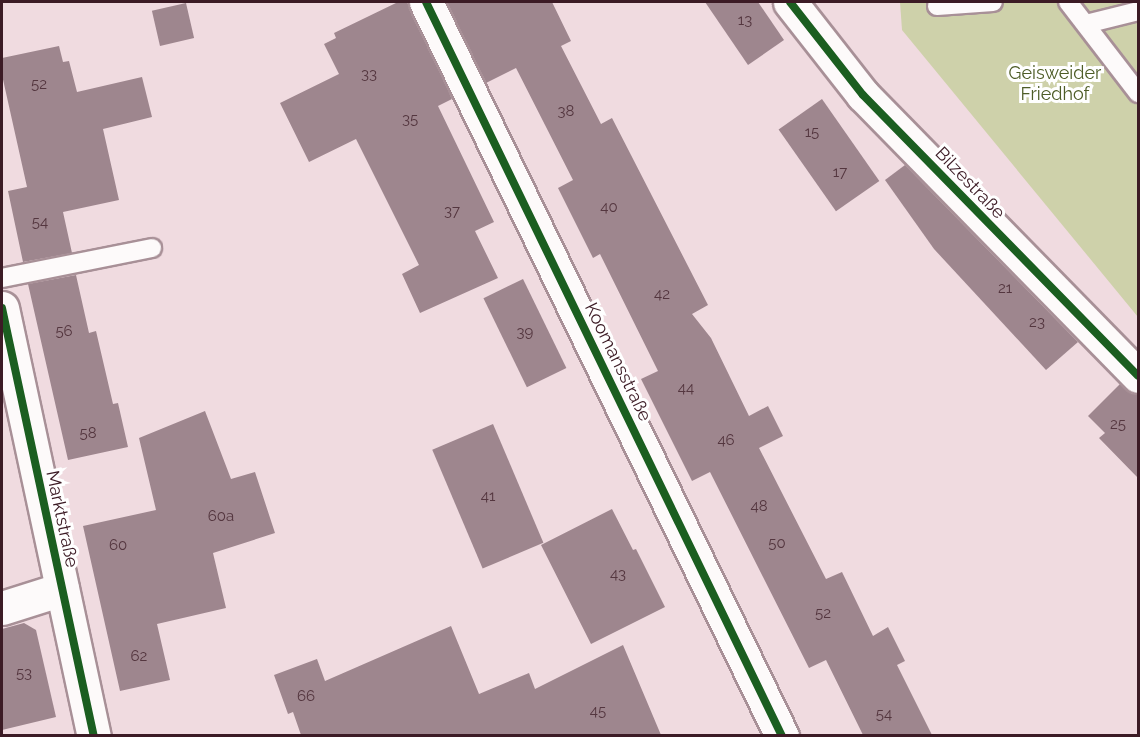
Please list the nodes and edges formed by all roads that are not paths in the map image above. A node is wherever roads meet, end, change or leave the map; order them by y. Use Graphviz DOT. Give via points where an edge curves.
graph roads {
  1 [pos="426,2"];
  2 [pos="790,2"];
  3 [pos="993,2"];
  4 [pos="1068,2"];
  5 [pos="937,6"];
  6 [pos="1138,11"];
  7 [pos="1086,24"];
  8 [pos="1138,93"];
  9 [pos="152,248"];
  10 [pos="2,278"];
  11 [pos="2,308"];
  12 [pos="1138,376"];
  13 [pos="62,590"];
  14 [pos="2,608"];
  15 [pos="94,735"];
  16 [pos="782,735"];
  1 -- 16 [label="street, Koomansstraße"];
  2 -- 12 [label="street, Bilzestraße" via="863,95"];
  3 -- 5 [label="lane"];
  4 -- 7 [label="lane"];
  6 -- 7 [label="lane"];
  7 -- 8 [label="lane"];
  9 -- 10 [label="lane"];
  11 -- 13 [label="street, Marktstraße"];
  13 -- 14 [label="street, Marktstraße"];
  13 -- 15 [label="street, Marktstraße"];
}
